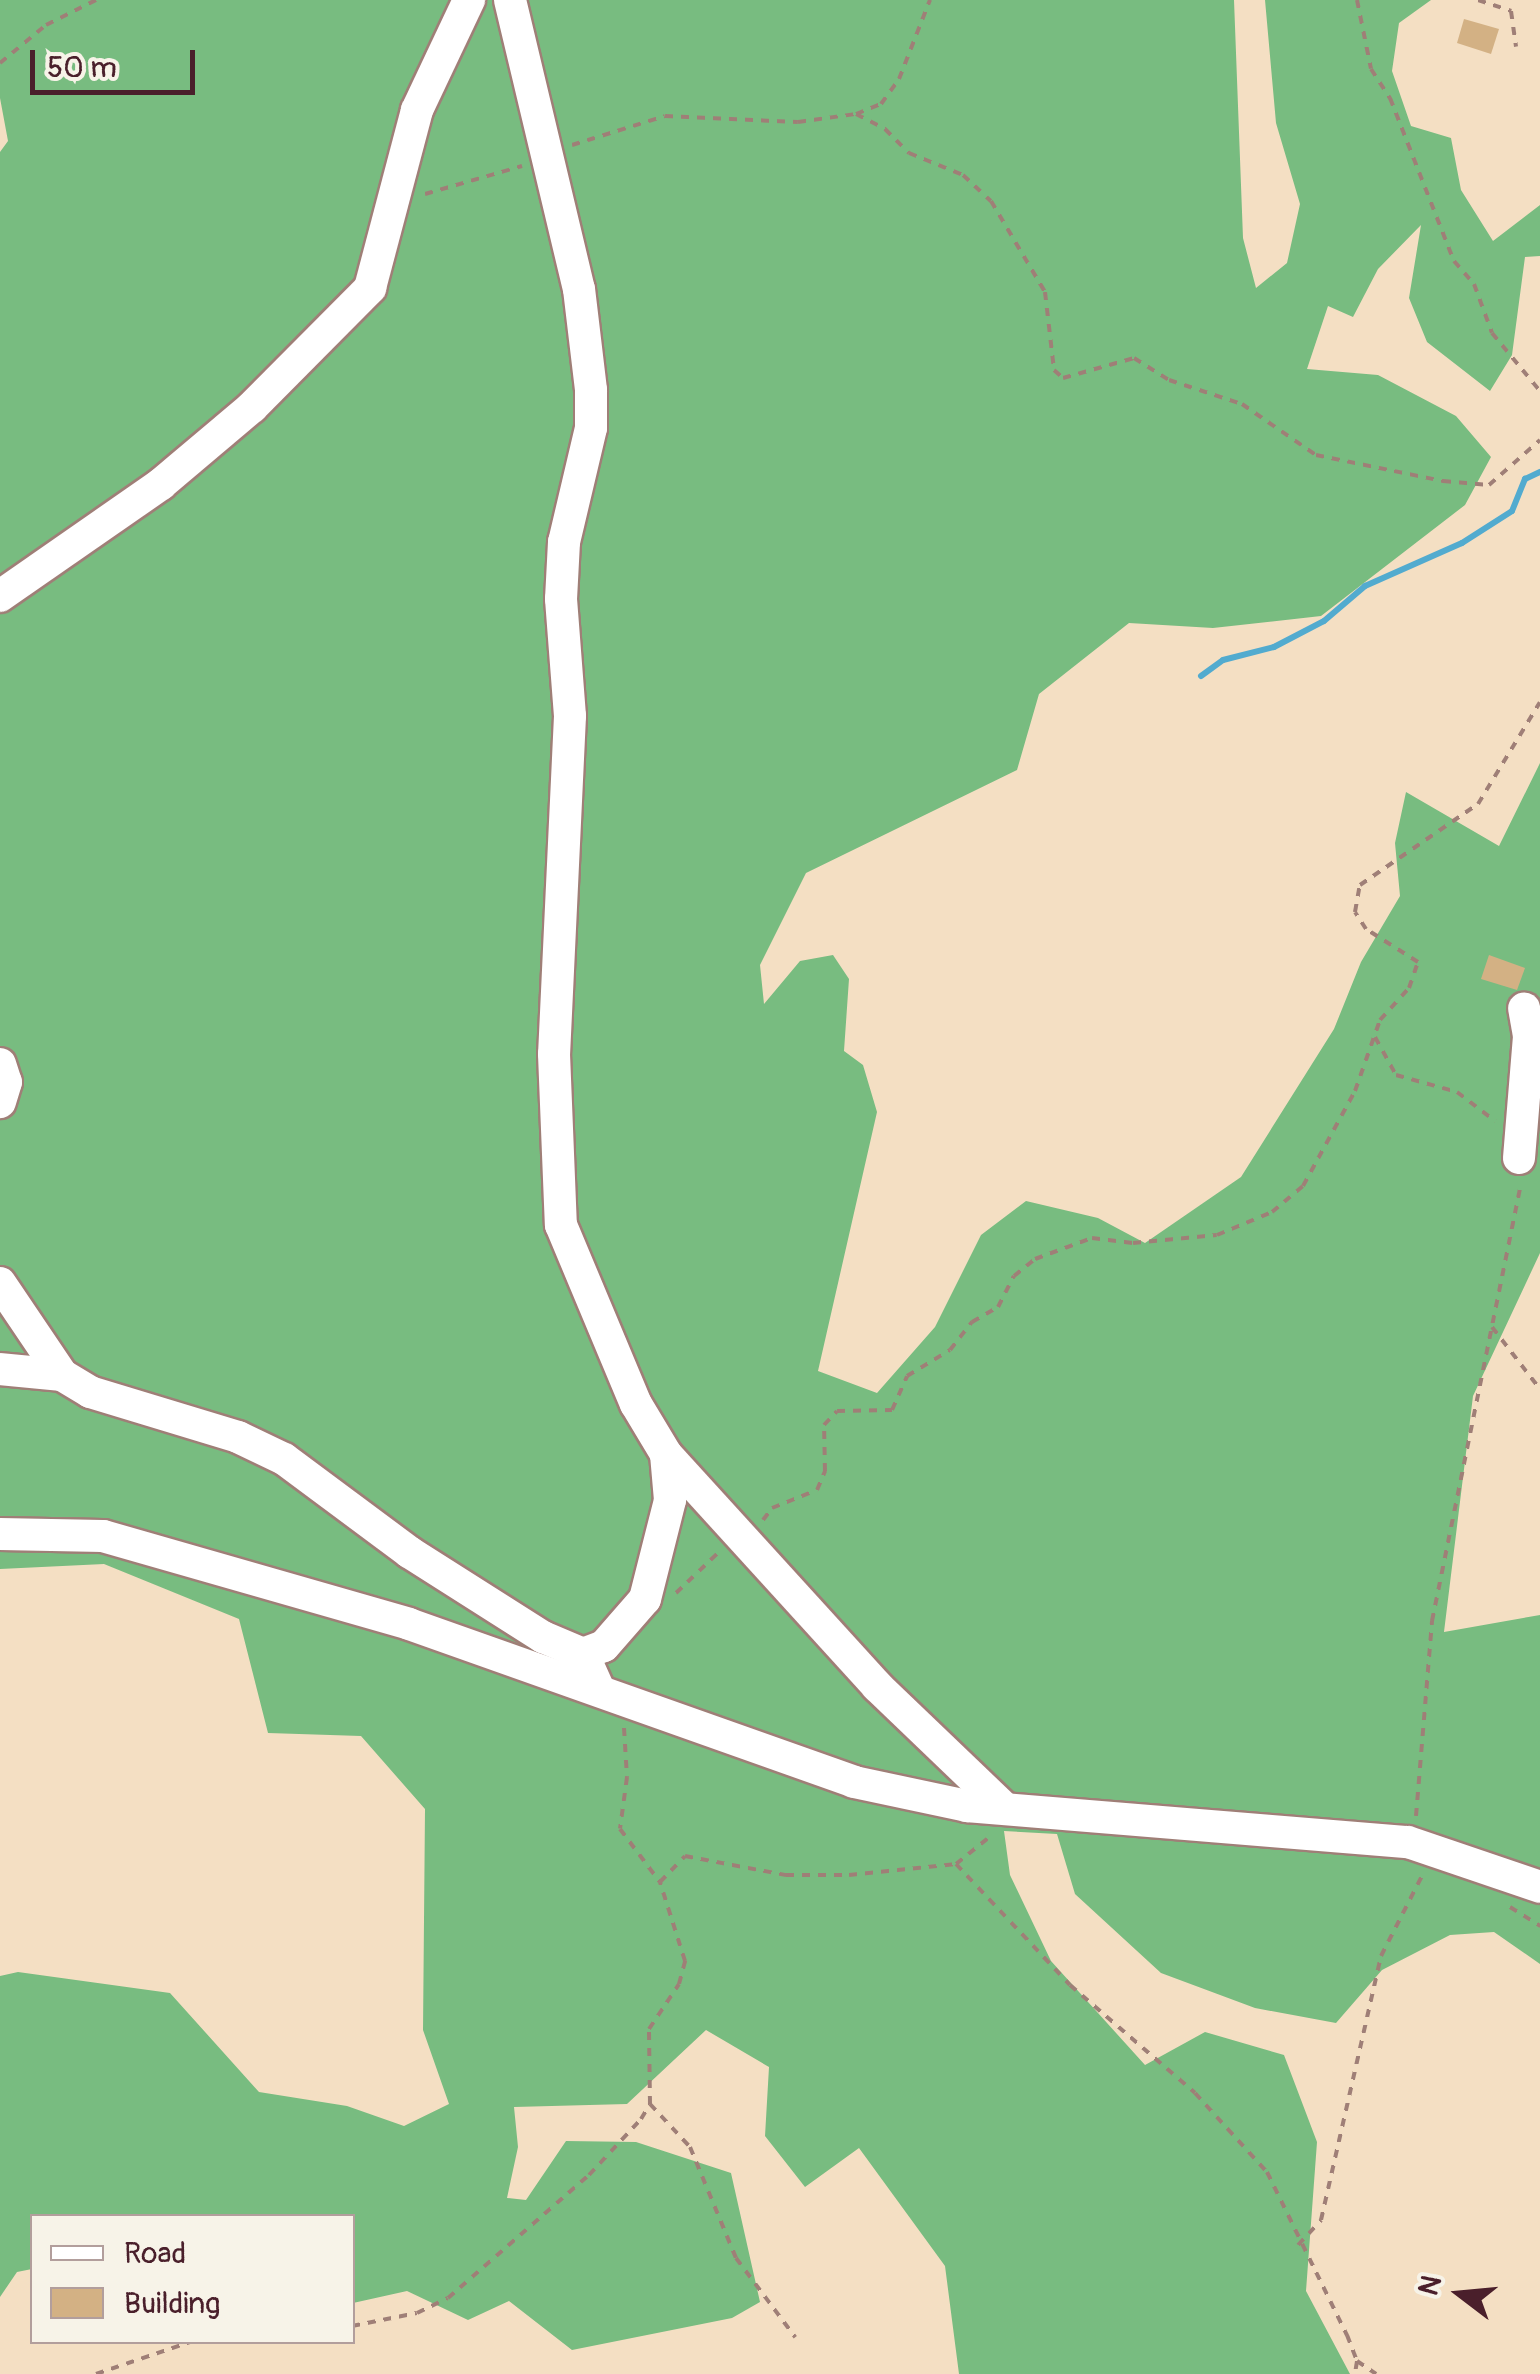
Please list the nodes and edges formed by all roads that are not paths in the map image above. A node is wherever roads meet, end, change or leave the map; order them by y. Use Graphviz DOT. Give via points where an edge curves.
graph roads {
  1 [pos="469,0"];
  2 [pos="510,0"];
  3 [pos="0,596"];
  4 [pos="1524,1008"];
  5 [pos="0,1064"];
  6 [pos="0,1102"];
  7 [pos="1519,1158"];
  8 [pos="0,1283"];
  9 [pos="0,1369"];
  10 [pos="62,1375"];
  11 [pos="666,1454"];
  12 [pos="0,1534"];
  13 [pos="583,1654"];
  14 [pos="599,1690"];
  15 [pos="1017,1809"];
  16 [pos="1540,1887"];
  1 -- 3 [label="street" via="417,110 370,288 252,407 162,484"];
  2 -- 11 [label="street" via="578,289 591,390 591,428 564,542 561,599 570,716 554,1054 557,1192 571,1254 636,1404"];
  4 -- 7 [label="street" via="1529,1036"];
  5 -- 6 [label="street" via="6,1082"];
  8 -- 10 [label="street"];
  9 -- 10 [label="street"];
  10 -- 13 [label="street" via="90,1392 238,1437 284,1459 409,1552"];
  11 -- 13 [label="street" via="670,1500 639,1606 604,1646"];
  11 -- 15 [label="street" via="878,1686"];
  12 -- 14 [label="street" via="103,1536 410,1624"];
  13 -- 14 [label="street"];
  14 -- 15 [label="street" via="854,1782"];
  15 -- 16 [label="street" via="1416,1857"];
}
